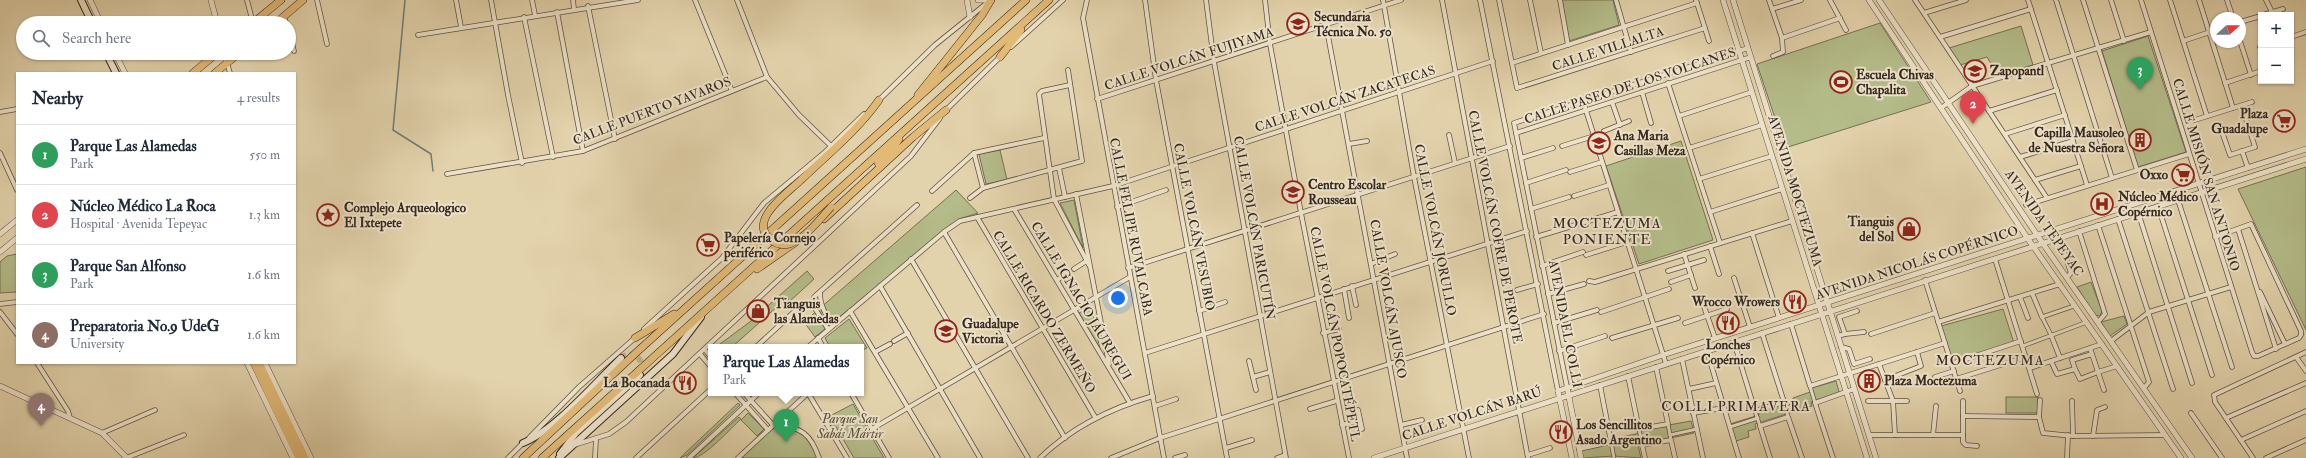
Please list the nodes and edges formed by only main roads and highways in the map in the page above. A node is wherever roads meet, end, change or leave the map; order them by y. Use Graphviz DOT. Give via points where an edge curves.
graph roads {
  1 [pos="81,0"];
  2 [pos="281,0"];
  3 [pos="303,0"];
  4 [pos="991,0"];
  5 [pos="1026,0"];
  6 [pos="1050,0"];
  7 [pos="89,16"];
  8 [pos="262,16"];
  9 [pos="289,16"];
  10 [pos="1030,18"];
  11 [pos="1000,57"];
  12 [pos="110,60"];
  13 [pos="209,60"];
  14 [pos="231,60"];
  15 [pos="116,72"];
  16 [pos="194,72"];
  17 [pos="216,72"];
  18 [pos="879,100"];
  19 [pos="946,110"];
  20 [pos="903,112"];
  21 [pos="906,129"];
  22 [pos="913,137"];
  23 [pos="892,150"];
  24 [pos="748,274"];
  25 [pos="687,306"];
  26 [pos="706,311"];
  27 [pos="634,338"];
  28 [pos="621,358"];
  29 [pos="255,364"];
  30 [pos="259,364"];
  31 [pos="640,375"];
  32 [pos="282,398"];
  33 [pos="267,403"];
  34 [pos="281,414"];
  35 [pos="524,443"];
  36 [pos="299,458"];
  37 [pos="305,458"];
  38 [pos="523,458"];
  39 [pos="542,458"];
  40 [pos="558,458"];
  1 -- 7 [label="main road"];
  2 -- 8 [label="main road"];
  3 -- 9 [label="main road"];
  4 -- 20 [label="main road" via="982,15"];
  5 -- 20 [label="main road"];
  6 -- 10 [label="main road"];
  10 -- 11 [label="main road"];
  10 -- 21 [label="main road"];
  12 -- 15 [label="main road"];
  13 -- 16 [label="main road"];
  14 -- 17 [label="main road"];
  18 -- 23 [label="main road, bridge" via="851,132 766,214 764,227 770,239 779,244 792,243"];
  19 -- 22 [label="main road"];
  20 -- 25 [label="main road"];
  21 -- 23 [label="main road"];
  21 -- 24 [label="main road"];
  22 -- 23 [label="main road"];
  22 -- 24 [label="main road" via="806,234 772,261"];
  24 -- 26 [label="main road"];
  25 -- 27 [label="main road"];
  25 -- 38 [label="main road"];
  26 -- 39 [label="main road"];
  26 -- 40 [label="main road" via="673,354"];
  28 -- 35 [label="main road" via="551,426"];
  29 -- 34 [label="main road"];
  30 -- 34 [label="main road"];
  31 -- 40 [label="main road" via="576,433"];
  32 -- 34 [label="main road"];
  33 -- 34 [label="main road"];
  34 -- 36 [label="main road"];
  34 -- 37 [label="main road"];
}
